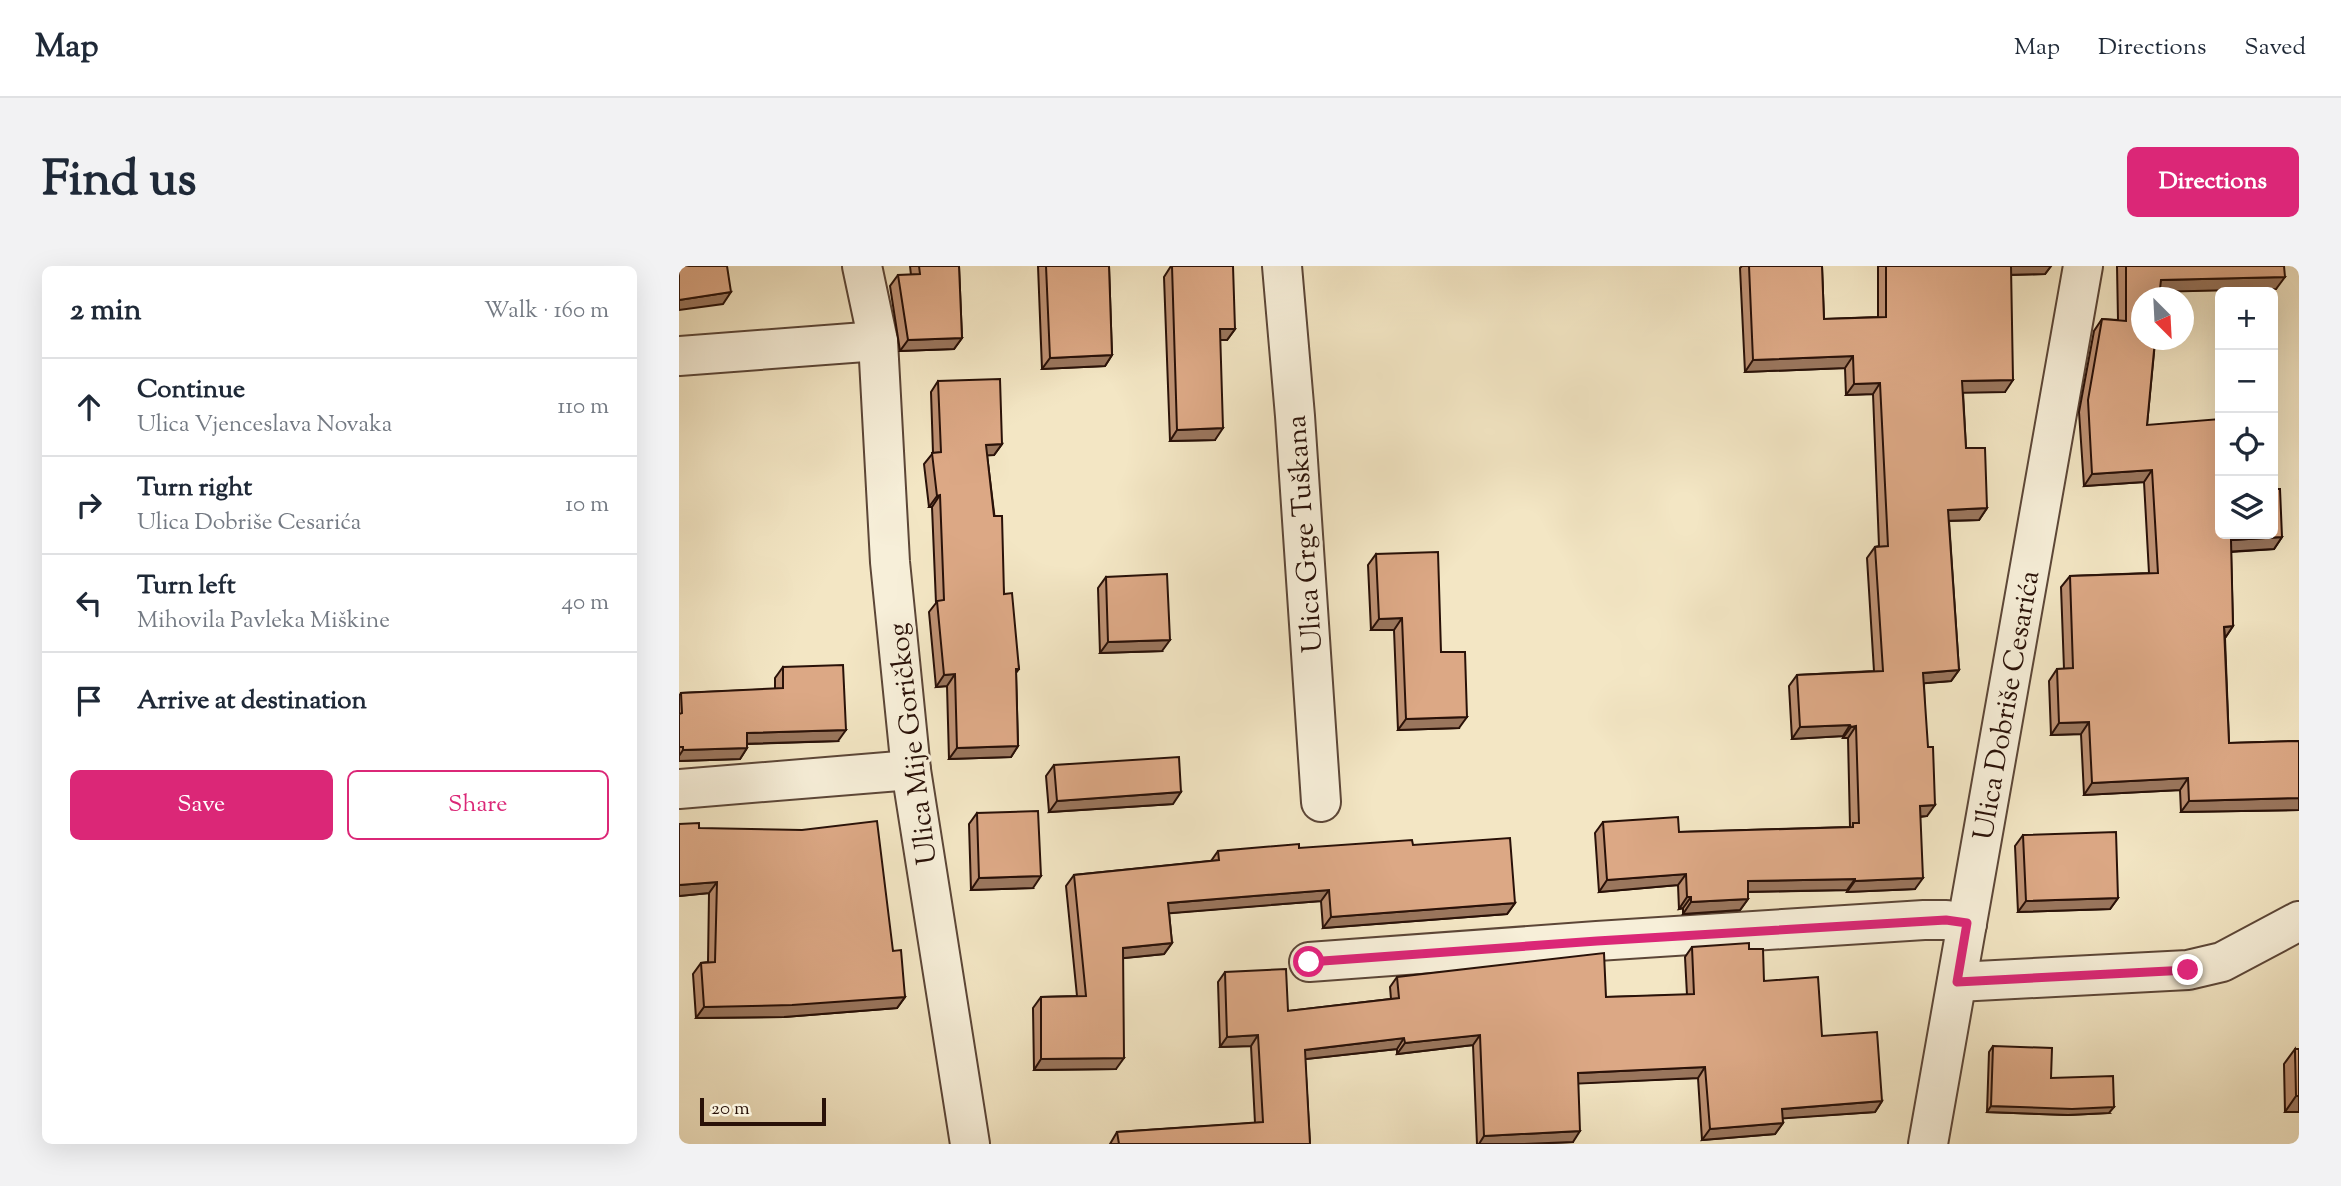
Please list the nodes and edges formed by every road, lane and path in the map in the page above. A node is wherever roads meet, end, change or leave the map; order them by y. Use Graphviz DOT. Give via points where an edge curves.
graph roads {
  1 [pos="862,266"];
  2 [pos="1282,266"];
  3 [pos="2083,266"];
  4 [pos="879,341"];
  5 [pos="679,356"];
  6 [pos="911,770"];
  7 [pos="679,789"];
  8 [pos="1321,802"];
  9 [pos="2299,921"];
  10 [pos="1967,923"];
  11 [pos="1309,962"];
  12 [pos="1957,982"];
  13 [pos="970,1144"];
  14 [pos="1928,1144"];
  1 -- 4 [label="street, Ulica Mije Goričkog"];
  2 -- 8 [label="street, Ulica Grge Tuškana"];
  3 -- 10 [label="street, Ulica Dobriše Cesarića"];
  4 -- 5 [label="street"];
  4 -- 6 [label="street, Ulica Mije Goričkog" via="890,562"];
  6 -- 7 [label="street"];
  6 -- 13 [label="street, Ulica Mije Goričkog"];
  9 -- 12 [label="street" via="2222,962 2188,970"];
  10 -- 11 [label="street" via="1924,920"];
  10 -- 12 [label="street, Ulica Dobriše Cesarića"];
  12 -- 14 [label="street, Ulica Dobriše Cesarića"];
}
